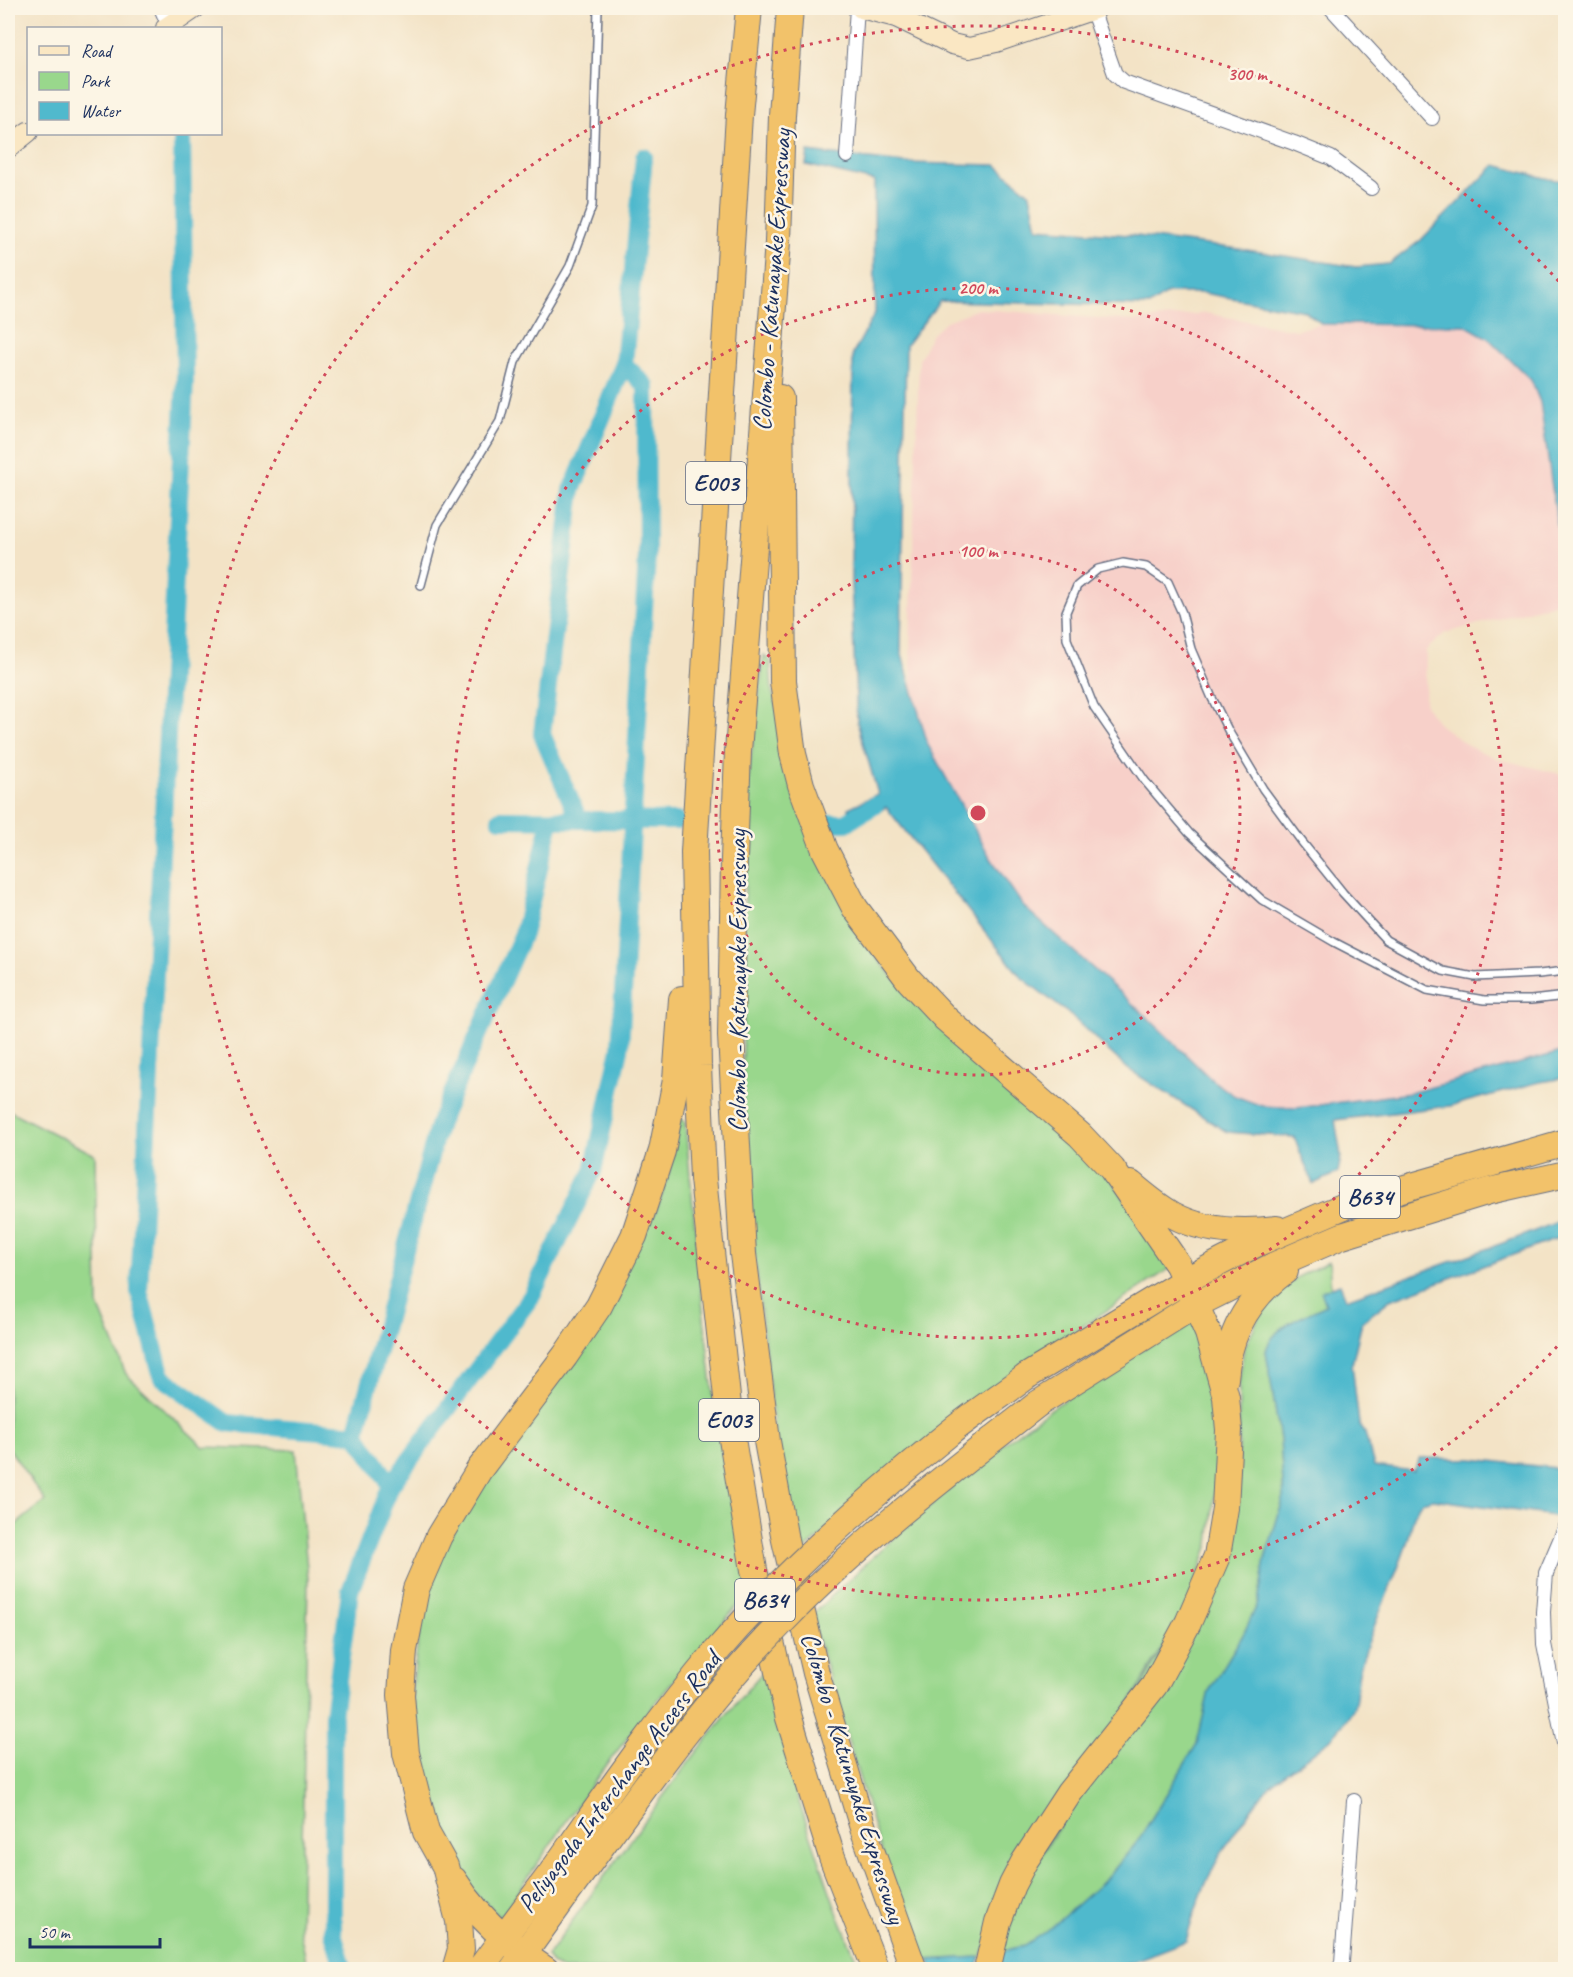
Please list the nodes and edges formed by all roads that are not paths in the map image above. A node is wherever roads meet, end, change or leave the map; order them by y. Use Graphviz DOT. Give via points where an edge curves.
graph roads {
  1 [pos="161,8"];
  2 [pos="195,8"];
  3 [pos="598,8"];
  4 [pos="749,8"];
  5 [pos="790,8"];
  6 [pos="859,8"];
  7 [pos="1095,8"];
  8 [pos="1331,8"];
  9 [pos="167,27"];
  10 [pos="1432,118"];
  11 [pos="27,133"];
  12 [pos="8,148"];
  13 [pos="847,156"];
  14 [pos="1371,188"];
  15 [pos="778,242"];
  16 [pos="422,585"];
  17 [pos="694,852"];
  18 [pos="1566,971"];
  19 [pos="1566,996"];
  20 [pos="1566,1142"];
  21 [pos="1112,1169"];
  22 [pos="1566,1174"];
  23 [pos="1295,1227"];
  24 [pos="1322,1245"];
  25 [pos="1184,1281"];
  26 [pos="1195,1305"];
  27 [pos="1226,1397"];
  28 [pos="1566,1526"];
  29 [pos="1566,1753"];
  30 [pos="1354,1801"];
  31 [pos="445,1866"];
  32 [pos="561,1880"];
  33 [pos="502,1937"];
  34 [pos="517,1962"];
  35 [pos="455,1970"];
  36 [pos="479,1970"];
  37 [pos="546,1970"];
  38 [pos="876,1970"];
  39 [pos="914,1970"];
  40 [pos="987,1970"];
  41 [pos="1338,1970"];
  1 -- 9 [label="street"];
  2 -- 9 [label="street"];
  3 -- 16 [label="lane" via="592,206 570,267 515,362 500,421 437,525"];
  4 -- 17 [label="highway, Colombo - Katunayake Expressway / E003" via="739,115"];
  5 -- 15 [label="highway, Colombo - Katunayake Expressway / E003"];
  6 -- 7 [label="street" via="896,17 969,48"];
  6 -- 13 [label="street"];
  7 -- 14 [label="street" via="1115,74 1124,82 1331,158"];
  8 -- 10 [label="street"];
  11 -- 12 [label="street"];
  15 -- 21 [label="highway" via="783,681 793,754 805,795 825,850 855,908 909,980 946,1019 1080,1135"];
  15 -- 39 [label="highway, Colombo - Katunayake Expressway / E003" via="738,751 734,860 731,1036 743,1254 767,1441 808,1640 863,1828"];
  17 -- 31 [label="highway" via="676,1080 662,1151 634,1236 599,1306 479,1470 440,1536 416,1589 404,1650 401,1695 406,1753 426,1832"];
  17 -- 38 [label="highway, Colombo - Katunayake Expressway / E003" via="703,1179 731,1433 754,1570 789,1718 832,1857"];
  18 -- 19 [label="lane" via="1475,977 1443,971 1386,940 1343,893 1263,789 1208,688 1168,582 1146,567 1123,563 1098,569 1077,586 1066,612 1067,639 1094,708 1145,781 1189,833 1262,900 1427,990 1484,1000"];
  20 -- 23 [label="highway, Peliyagoda Interchange Access Road / B634" via="1359,1201"];
  21 -- 23 [label="highway" via="1159,1206 1188,1221 1235,1231"];
  21 -- 25 [label="highway" via="1178,1265"];
  22 -- 24 [label="highway, Peliyagoda Interchange Access Road / B634" via="1488,1191"];
  23 -- 25 [label="highway, Peliyagoda Interchange Access Road / B634"];
  24 -- 26 [label="highway, Peliyagoda Interchange Access Road / B634"];
  24 -- 27 [label="highway" via="1254,1298 1228,1351"];
  25 -- 26 [label="highway"];
  25 -- 32 [label="highway, Peliyagoda Interchange Access Road / B634, bridge" via="1028,1376 948,1434 865,1504 779,1586 717,1652 652,1731"];
  26 -- 27 [label="highway" via="1214,1348"];
  26 -- 32 [label="highway, Peliyagoda Interchange Access Road / B634, bridge" via="1039,1403 895,1517 783,1621 735,1673"];
  27 -- 40 [label="highway" via="1229,1430 1225,1508 1216,1556 1204,1585 1154,1686 1069,1793 1024,1862 994,1936"];
  28 -- 29 [label="street" via="1546,1573 1543,1611 1544,1644"];
  30 -- 41 [label="street" via="1342,1962"];
  31 -- 33 [label="highway" via="466,1899"];
  31 -- 35 [label="highway" via="461,1934"];
  32 -- 33 [label="highway, Peliyagoda Interchange Access Road / B634"];
  32 -- 34 [label="highway, Peliyagoda Interchange Access Road / B634"];
  33 -- 34 [label="highway"];
  33 -- 36 [label="highway, Peliyagoda Interchange Access Road / B634"];
  34 -- 37 [label="highway"];
}
